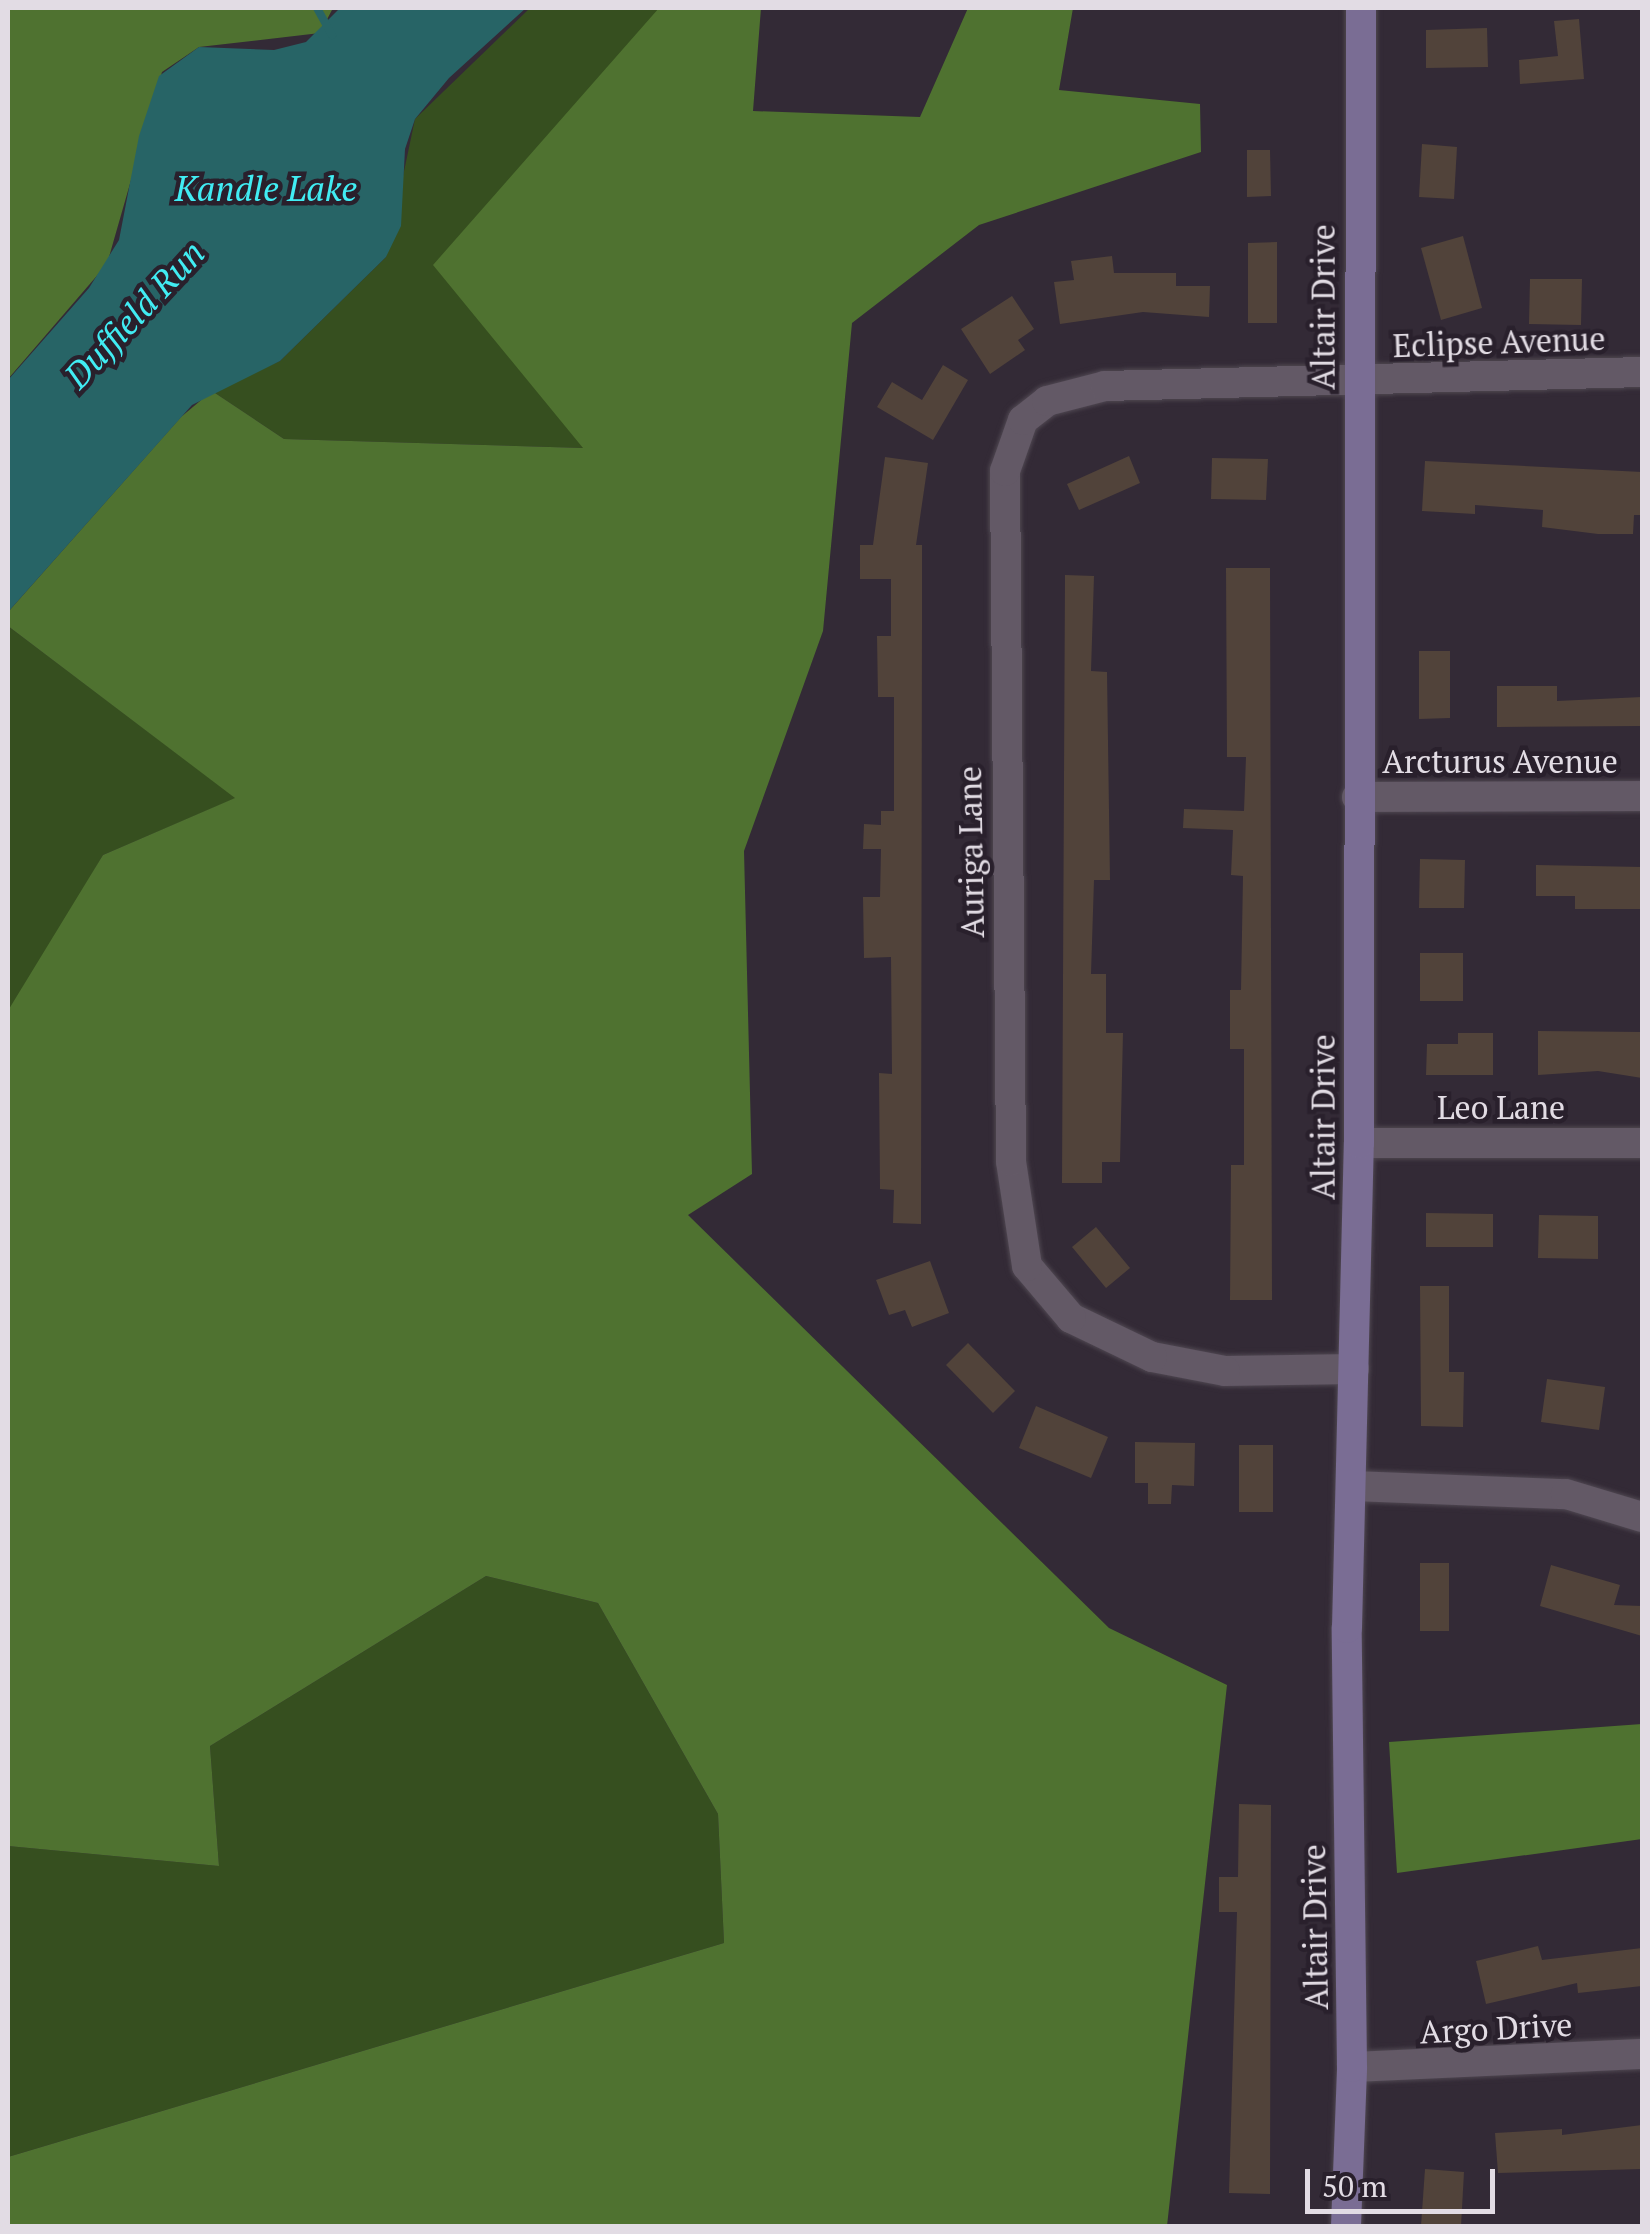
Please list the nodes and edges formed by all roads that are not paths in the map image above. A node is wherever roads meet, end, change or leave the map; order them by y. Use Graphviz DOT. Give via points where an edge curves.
graph roads {
  1 [pos="1361,8"];
  2 [pos="1642,372"];
  3 [pos="1358,382"];
  4 [pos="1357,796"];
  5 [pos="1642,796"];
  6 [pos="1359,1142"];
  7 [pos="1642,1143"];
  8 [pos="1354,1369"];
  9 [pos="1353,1486"];
  10 [pos="1642,1517"];
  11 [pos="1642,2054"];
  12 [pos="1352,2068"];
  13 [pos="1346,2226"];
  1 -- 3 [label="street, Altair Drive"];
  2 -- 3 [label="street, Eclipse Avenue"];
  3 -- 4 [label="street, Altair Drive"];
  3 -- 8 [label="street, Auriga Lane" via="1105,386 1047,401 1023,420 1012,445 1001,542 1010,1161 1026,1266 1071,1318 1152,1358 1225,1371"];
  4 -- 5 [label="street, Arcturus Avenue"];
  4 -- 6 [label="street, Altair Drive"];
  6 -- 7 [label="street, Leo Lane"];
  6 -- 8 [label="street, Altair Drive"];
  8 -- 9 [label="street, Altair Drive"];
  9 -- 10 [label="street" via="1566,1494"];
  9 -- 12 [label="street, Altair Drive"];
  11 -- 12 [label="street, Argo Drive"];
  12 -- 13 [label="street, Altair Drive"];
}
